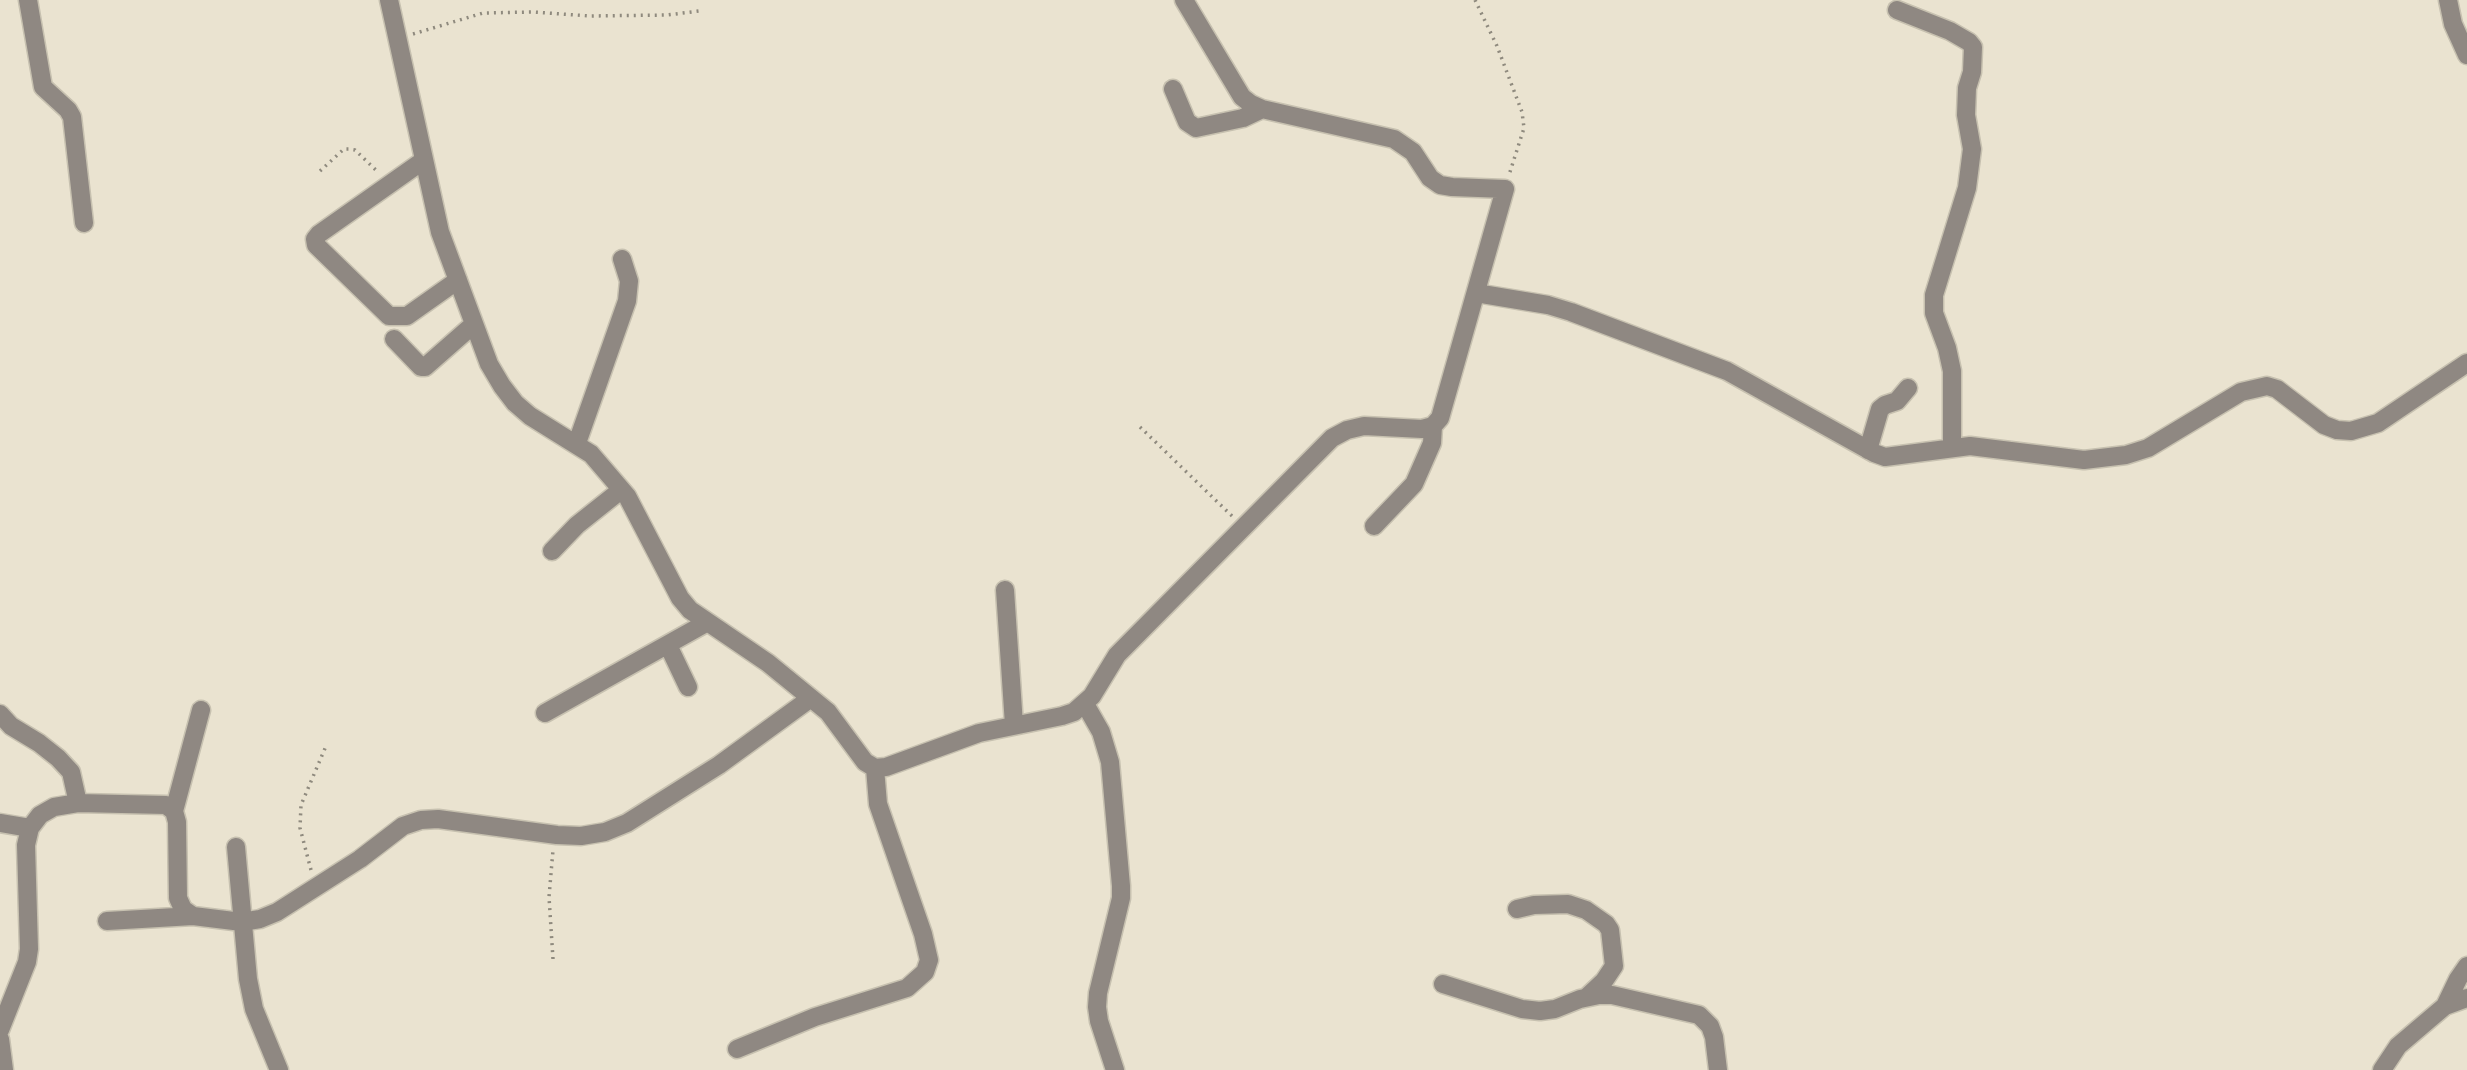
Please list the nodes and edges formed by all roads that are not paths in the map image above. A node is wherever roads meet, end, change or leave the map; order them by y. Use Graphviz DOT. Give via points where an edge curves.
graph roads {
  1 [pos="28,0"];
  2 [pos="389,0"];
  3 [pos="1184,0"];
  4 [pos="2448,0"];
  5 [pos="1897,10"];
  6 [pos="2467,55"];
  7 [pos="1173,89"];
  8 [pos="1262,109"];
  9 [pos="424,160"];
  10 [pos="84,223"];
  11 [pos="622,259"];
  12 [pos="458,280"];
  13 [pos="1476,293"];
  14 [pos="474,324"];
  15 [pos="394,339"];
  16 [pos="2467,363"];
  17 [pos="1908,388"];
  18 [pos="1433,426"];
  19 [pos="577,443"];
  20 [pos="1952,447"];
  21 [pos="1868,450"];
  22 [pos="621,490"];
  23 [pos="1374,526"];
  24 [pos="552,551"];
  25 [pos="1005,590"];
  26 [pos="706,623"];
  27 [pos="668,645"];
  28 [pos="688,687"];
  29 [pos="811,698"];
  30 [pos="1085,704"];
  31 [pos="201,709"];
  32 [pos="545,713"];
  33 [pos="0,714"];
  34 [pos="1014,725"];
  35 [pos="875,768"];
  36 [pos="78,803"];
  37 [pos="174,811"];
  38 [pos="0,822"];
  39 [pos="30,828"];
  40 [pos="236,847"];
  41 [pos="1517,909"];
  42 [pos="193,916"];
  43 [pos="107,921"];
  44 [pos="242,922"];
  45 [pos="2467,967"];
  46 [pos="1443,984"];
  47 [pos="1588,996"];
  48 [pos="2467,998"];
  49 [pos="2445,1006"];
  50 [pos="0,1030"];
  51 [pos="0,1039"];
  52 [pos="737,1049"];
  53 [pos="4,1070"];
  54 [pos="279,1070"];
  55 [pos="1115,1070"];
  56 [pos="1717,1070"];
  57 [pos="2382,1070"];
  1 -- 10 [label="street" via="43,87 72,117"];
  2 -- 9 [label="street"];
  3 -- 8 [label="street" via="1242,97"];
  4 -- 6 [label="street"];
  5 -- 20 [label="street" via="1950,31 1973,47 1967,88 1972,149 1967,188 1934,295 1934,313 1952,372"];
  7 -- 8 [label="street" via="1187,122 1196,128"];
  8 -- 13 [label="street" via="1394,139 1413,152 1440,185 1505,189"];
  9 -- 12 [label="street" via="440,232"];
  9 -- 12 [label="street" via="319,234 316,245 389,316 407,316"];
  11 -- 19 [label="street" via="629,281 627,301"];
  12 -- 14 [label="street"];
  13 -- 18 [label="street" via="1440,418"];
  13 -- 21 [label="street" via="1571,312 1727,371"];
  14 -- 15 [label="street" via="421,367"];
  14 -- 19 [label="street" via="489,363 515,403"];
  16 -- 20 [label="street" via="2378,423 2351,431 2324,425 2267,386 2241,392 2148,447 2126,455 2084,460"];
  17 -- 21 [label="street" via="1897,401 1880,409"];
  18 -- 23 [label="street" via="1432,443 1414,484"];
  18 -- 30 [label="street" via="1364,426 1332,438 1117,655"];
  19 -- 22 [label="street"];
  20 -- 21 [label="street" via="1896,457"];
  22 -- 24 [label="street"];
  22 -- 26 [label="street" via="680,598"];
  25 -- 34 [label="street"];
  26 -- 27 [label="street"];
  26 -- 29 [label="street"];
  27 -- 28 [label="street"];
  27 -- 32 [label="street"];
  29 -- 35 [label="street"];
  29 -- 44 [label="street" via="628,823 581,836 421,820 403,827 277,912"];
  30 -- 34 [label="street" via="1062,716"];
  30 -- 55 [label="street" via="1101,732 1110,762 1121,887 1097,1007"];
  31 -- 37 [label="street"];
  33 -- 36 [label="street" via="71,772"];
  34 -- 35 [label="street"];
  35 -- 52 [label="street" via="878,804 923,934 929,960 925,972 907,988 815,1017"];
  36 -- 37 [label="street" via="152,803"];
  36 -- 39 [label="street" via="54,807"];
  37 -- 42 [label="street" via="178,898"];
  38 -- 39 [label="street"];
  39 -- 50 [label="street" via="26,845 29,949"];
  40 -- 44 [label="street"];
  41 -- 47 [label="street" via="1568,904 1606,924 1614,966"];
  42 -- 43 [label="street"];
  42 -- 44 [label="street"];
  44 -- 54 [label="street" via="254,1009"];
  45 -- 49 [label="street"];
  46 -- 47 [label="street" via="1540,1011"];
  47 -- 56 [label="street" via="1612,995 1699,1015 1714,1037"];
  48 -- 49 [label="street"];
  49 -- 57 [label="street" via="2398,1046"];
  51 -- 53 [label="street"];
}
